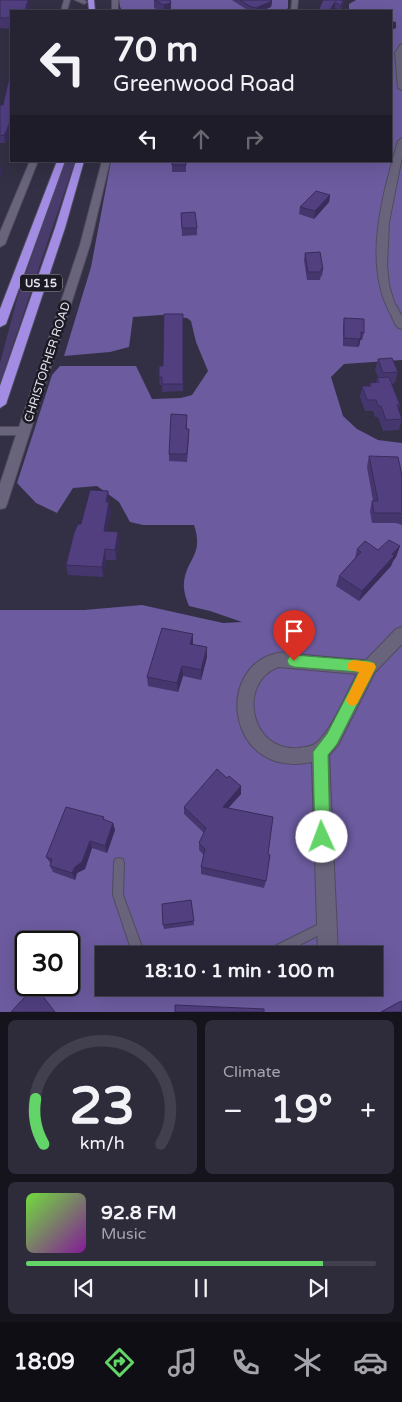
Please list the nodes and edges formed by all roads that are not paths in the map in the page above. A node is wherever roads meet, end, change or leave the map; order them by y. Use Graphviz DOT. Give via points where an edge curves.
graph roads {
  1 [pos="402,46"];
  2 [pos="402,88"];
  3 [pos="402,141"];
  4 [pos="34,162"];
  5 [pos="61,162"];
  6 [pos="80,162"];
  7 [pos="106,162"];
  8 [pos="0,210"];
  9 [pos="14,210"];
  10 [pos="0,244"];
  11 [pos="0,324"];
  12 [pos="402,326"];
  13 [pos="0,404"];
  14 [pos="0,430"];
  15 [pos="25,431"];
  16 [pos="0,504"];
  17 [pos="402,634"];
  18 [pos="369,667"];
  19 [pos="320,752"];
  20 [pos="119,863"];
  21 [pos="327,924"];
  22 [pos="136,946"];
  23 [pos="285,946"];
  24 [pos="328,946"];
  1 -- 2 [label="street" via="399,53"];
  3 -- 12 [label="street" via="386,205 382,270 389,300"];
  4 -- 9 [label="street"];
  5 -- 11 [label="highway, US 15"];
  6 -- 13 [label="highway, US 15"];
  7 -- 15 [label="street, CHRISTOPHER ROAD" via="90,226"];
  8 -- 9 [label="street"];
  9 -- 10 [label="street"];
  14 -- 15 [label="street"];
  15 -- 16 [label="street, CHRISTOPHER ROAD"];
  17 -- 18 [label="street"];
  18 -- 19 [label="street" via="332,739"];
  18 -- 19 [label="street" via="277,660 262,667 253,677 245,698 245,715 251,733 262,749 281,756"];
  19 -- 21 [label="street"];
  20 -- 22 [label="lane" via="118,895"];
  21 -- 23 [label="lane"];
  21 -- 24 [label="street"];
}
